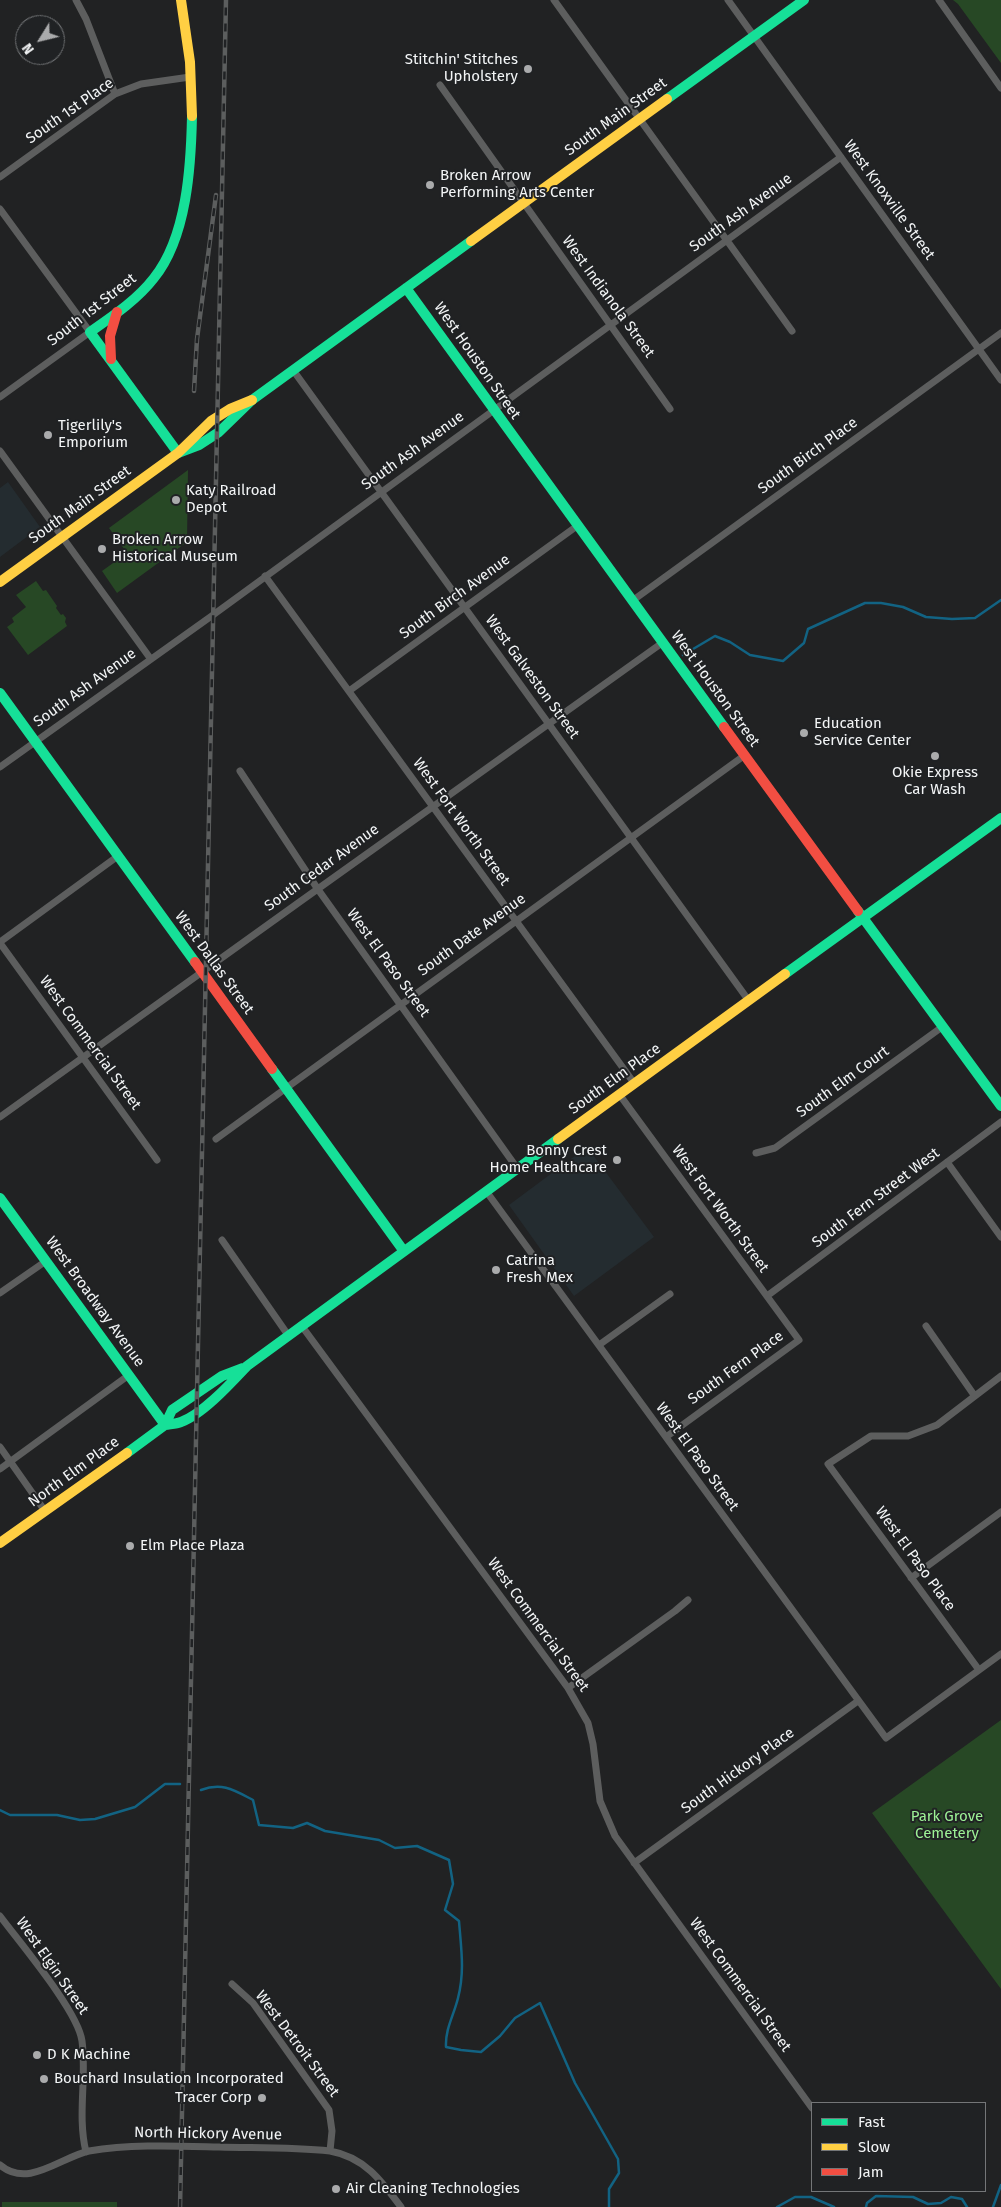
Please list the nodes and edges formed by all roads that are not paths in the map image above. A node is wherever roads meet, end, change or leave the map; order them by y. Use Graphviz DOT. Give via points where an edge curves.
graph roads {
  1 [pos="76,0"];
  2 [pos="181,0"];
  3 [pos="554,0"];
  4 [pos="728,0"];
  5 [pos="804,0"];
  6 [pos="939,0"];
  7 [pos="754,36"];
  8 [pos="190,77"];
  9 [pos="440,85"];
  10 [pos="1001,88"];
  11 [pos="115,94"];
  12 [pos="639,119"];
  13 [pos="841,157"];
  14 [pos="0,177"];
  15 [pos="522,203"];
  16 [pos="0,209"];
  17 [pos="726,240"];
  18 [pos="406,288"];
  19 [pos="117,312"];
  20 [pos="612,325"];
  21 [pos="792,331"];
  22 [pos="90,332"];
  23 [pos="1001,333"];
  24 [pos="979,349"];
  25 [pos="111,362"];
  26 [pos="293,370"];
  27 [pos="1001,380"];
  28 [pos="0,397"];
  29 [pos="670,409"];
  30 [pos="493,410"];
  31 [pos="0,451"];
  32 [pos="178,453"];
  33 [pos="381,492"];
  34 [pos="578,526"];
  35 [pos="62,536"];
  36 [pos="265,576"];
  37 [pos="0,582"];
  38 [pos="632,601"];
  39 [pos="464,607"];
  40 [pos="662,643"];
  41 [pos="150,658"];
  42 [pos="349,690"];
  43 [pos="0,693"];
  44 [pos="548,723"];
  45 [pos="35,741"];
  46 [pos="745,755"];
  47 [pos="0,767"];
  48 [pos="240,772"];
  49 [pos="432,806"];
  50 [pos="1001,818"];
  51 [pos="631,837"];
  52 [pos="118,856"];
  53 [pos="317,888"];
  54 [pos="863,918"];
  55 [pos="516,920"];
  56 [pos="0,942"];
  57 [pos="203,973"];
  58 [pos="749,1001"];
  59 [pos="400,1003"];
  60 [pos="942,1027"];
  61 [pos="83,1058"];
  62 [pos="634,1083"];
  63 [pos="286,1087"];
  64 [pos="619,1094"];
  65 [pos="1001,1106"];
  66 [pos="0,1117"];
  67 [pos="1001,1122"];
  68 [pos="216,1139"];
  69 [pos="756,1153"];
  70 [pos="157,1160"];
  71 [pos="947,1162"];
  72 [pos="517,1168"];
  73 [pos="486,1191"];
  74 [pos="0,1198"];
  75 [pos="1001,1237"];
  76 [pos="222,1240"];
  77 [pos="403,1250"];
  78 [pos="46,1261"];
  79 [pos="0,1293"];
  80 [pos="670,1294"];
  81 [pos="767,1296"];
  82 [pos="301,1325"];
  83 [pos="926,1326"];
  84 [pos="288,1335"];
  85 [pos="799,1340"];
  86 [pos="599,1345"];
  87 [pos="247,1366"];
  88 [pos="129,1375"];
  89 [pos="1001,1376"];
  90 [pos="974,1395"];
  91 [pos="165,1425"];
  92 [pos="666,1437"];
  93 [pos="0,1448"];
  94 [pos="10,1462"];
  95 [pos="0,1469"];
  96 [pos="45,1511"];
  97 [pos="1001,1512"];
  98 [pos="0,1543"];
  99 [pos="911,1578"];
  100 [pos="688,1600"];
  101 [pos="1001,1654"];
  102 [pos="979,1670"];
  103 [pos="568,1688"];
  104 [pos="858,1701"];
  105 [pos="634,1863"];
  106 [pos="0,1916"];
  107 [pos="232,1984"];
  108 [pos="811,2107"];
  109 [pos="330,2151"];
  110 [pos="86,2152"];
  111 [pos="0,2165"];
  112 [pos="400,2207"];
  1 -- 11 [label="street"];
  2 -- 8 [label="main road, South 1st Street" via="188,38"];
  3 -- 12 [label="street"];
  4 -- 7 [label="street, West Knoxville Street"];
  5 -- 7 [label="main road, South Main Street"];
  6 -- 10 [label="street"];
  7 -- 12 [label="main road, South Main Street"];
  7 -- 13 [label="street, West Knoxville Street"];
  8 -- 11 [label="street, South 1st Place" via="141,84"];
  8 -- 19 [label="main road, South 1st Street" via="188,173 177,233 155,278"];
  9 -- 15 [label="street, West Indianola Street"];
  11 -- 14 [label="street, South 1st Place"];
  12 -- 15 [label="main road, South Main Street"];
  12 -- 17 [label="street"];
  13 -- 17 [label="street, South Ash Avenue"];
  13 -- 24 [label="street, West Knoxville Street"];
  15 -- 18 [label="main road, South Main Street"];
  15 -- 20 [label="street, West Indianola Street"];
  16 -- 22 [label="street"];
  17 -- 20 [label="street, South Ash Avenue"];
  17 -- 21 [label="street"];
  18 -- 26 [label="main road, South Main Street"];
  18 -- 30 [label="main road, West Houston Street"];
  19 -- 22 [label="main road, South 1st Street"];
  19 -- 25 [label="main road" via="110,336"];
  20 -- 29 [label="street, West Indianola Street"];
  20 -- 30 [label="street, South Ash Avenue"];
  22 -- 25 [label="main road"];
  22 -- 28 [label="street, South 1st Street"];
  23 -- 24 [label="street, South Birch Place"];
  24 -- 27 [label="street, West Knoxville Street"];
  24 -- 38 [label="street, South Birch Place"];
  25 -- 32 [label="main road"];
  26 -- 32 [label="main road, South Main Street" via="252,400 232,406 195,433"];
  26 -- 33 [label="street, West Galveston Street"];
  30 -- 33 [label="street, South Ash Avenue"];
  30 -- 34 [label="main road, West Houston Street"];
  31 -- 35 [label="street"];
  32 -- 35 [label="main road, South Main Street"];
  33 -- 36 [label="street, South Ash Avenue"];
  33 -- 39 [label="street, West Galveston Street"];
  34 -- 38 [label="main road, West Houston Street"];
  34 -- 39 [label="street, South Birch Avenue"];
  35 -- 37 [label="main road, South Main Street"];
  35 -- 41 [label="street"];
  36 -- 41 [label="street, South Ash Avenue"];
  36 -- 42 [label="street, West Fort Worth Street"];
  38 -- 40 [label="main road, West Houston Street"];
  39 -- 42 [label="street, South Birch Avenue"];
  39 -- 44 [label="street, West Galveston Street"];
  40 -- 44 [label="street, South Cedar Avenue"];
  40 -- 46 [label="main road, West Houston Street"];
  41 -- 45 [label="street, South Ash Avenue"];
  42 -- 49 [label="street, West Fort Worth Street"];
  43 -- 45 [label="main road, West Dallas Street"];
  44 -- 49 [label="street, South Cedar Avenue"];
  44 -- 51 [label="street, West Galveston Street"];
  45 -- 47 [label="street, South Ash Avenue"];
  45 -- 52 [label="main road, West Dallas Street"];
  46 -- 51 [label="street, South Date Avenue"];
  46 -- 54 [label="main road, West Houston Street"];
  48 -- 53 [label="street, West El Paso Street"];
  49 -- 53 [label="street, South Cedar Avenue"];
  49 -- 55 [label="street, West Fort Worth Street"];
  50 -- 54 [label="main road, South Elm Place"];
  51 -- 55 [label="street, South Date Avenue"];
  51 -- 58 [label="street, West Galveston Street"];
  52 -- 56 [label="street"];
  52 -- 57 [label="main road, West Dallas Street"];
  53 -- 57 [label="street, South Cedar Avenue"];
  53 -- 59 [label="street, West El Paso Street"];
  54 -- 58 [label="main road, South Elm Place"];
  54 -- 60 [label="main road, West Houston Street"];
  55 -- 59 [label="street, South Date Avenue"];
  55 -- 62 [label="street, West Fort Worth Street"];
  56 -- 61 [label="street, West Commercial Street"];
  57 -- 61 [label="street, South Cedar Avenue"];
  57 -- 63 [label="main road, West Dallas Street"];
  58 -- 62 [label="main road, South Elm Place"];
  59 -- 63 [label="street, South Date Avenue"];
  59 -- 72 [label="street, West El Paso Street"];
  60 -- 65 [label="main road, West Houston Street"];
  60 -- 69 [label="street, South Elm Court" via="775,1148"];
  61 -- 66 [label="street, South Cedar Avenue"];
  61 -- 70 [label="street, West Commercial Street"];
  62 -- 64 [label="main road, South Elm Place"];
  63 -- 68 [label="street, South Date Avenue"];
  63 -- 77 [label="main road, West Dallas Street"];
  64 -- 72 [label="main road, South Elm Place"];
  64 -- 81 [label="street, West Fort Worth Street"];
  67 -- 71 [label="street, South Fern Street West"];
  71 -- 75 [label="street"];
  71 -- 81 [label="street, South Fern Street West"];
  72 -- 73 [label="main road, South Elm Place"];
  73 -- 77 [label="main road, South Elm Place"];
  73 -- 86 [label="street, West El Paso Street"];
  74 -- 78 [label="main road, West Broadway Avenue"];
  76 -- 84 [label="street"];
  77 -- 82 [label="main road, South Elm Place"];
  78 -- 79 [label="street"];
  78 -- 88 [label="main road, West Broadway Avenue"];
  80 -- 86 [label="street"];
  81 -- 85 [label="street, West Fort Worth Street"];
  82 -- 84 [label="main road, South Elm Place"];
  82 -- 103 [label="street, West Commercial Street"];
  83 -- 90 [label="street"];
  84 -- 87 [label="main road, South Elm Place"];
  85 -- 92 [label="street, South Fern Place"];
  86 -- 92 [label="street, West El Paso Street"];
  87 -- 91 [label="main road, South Elm Place" via="222,1392 195,1413 181,1422"];
  87 -- 91 [label="main road, South Elm Place" via="222,1376 172,1410"];
  88 -- 91 [label="main road, West Broadway Avenue"];
  88 -- 94 [label="street"];
  89 -- 90 [label="street"];
  90 -- 99 [label="street, West El Paso Place" via="937,1425 908,1436 871,1436 828,1464"];
  91 -- 96 [label="main road, North Elm Place"];
  92 -- 104 [label="street, West El Paso Street"];
  93 -- 94 [label="street"];
  94 -- 95 [label="street"];
  94 -- 96 [label="street"];
  96 -- 98 [label="main road, North Elm Place"];
  97 -- 99 [label="street"];
  99 -- 102 [label="street, West El Paso Place"];
  100 -- 103 [label="street"];
  101 -- 102 [label="street"];
  102 -- 104 [label="street, West El Paso Street" via="886,1738"];
  103 -- 105 [label="street, West Commercial Street" via="588,1723 600,1801 606,1819"];
  104 -- 105 [label="street, South Hickory Place"];
  105 -- 108 [label="street, West Commercial Street"];
  106 -- 110 [label="street, West Elgin Street" via="78,2029 82,2048 82,2127"];
  107 -- 109 [label="street, West Detroit Street" via="252,2003 329,2110"];
  109 -- 110 [label="street, North Hickory Avenue" via="141,2146"];
  109 -- 112 [label="street" via="363,2163 380,2179"];
  110 -- 111 [label="street, North Hickory Avenue" via="35,2172 17,2174"];
}
